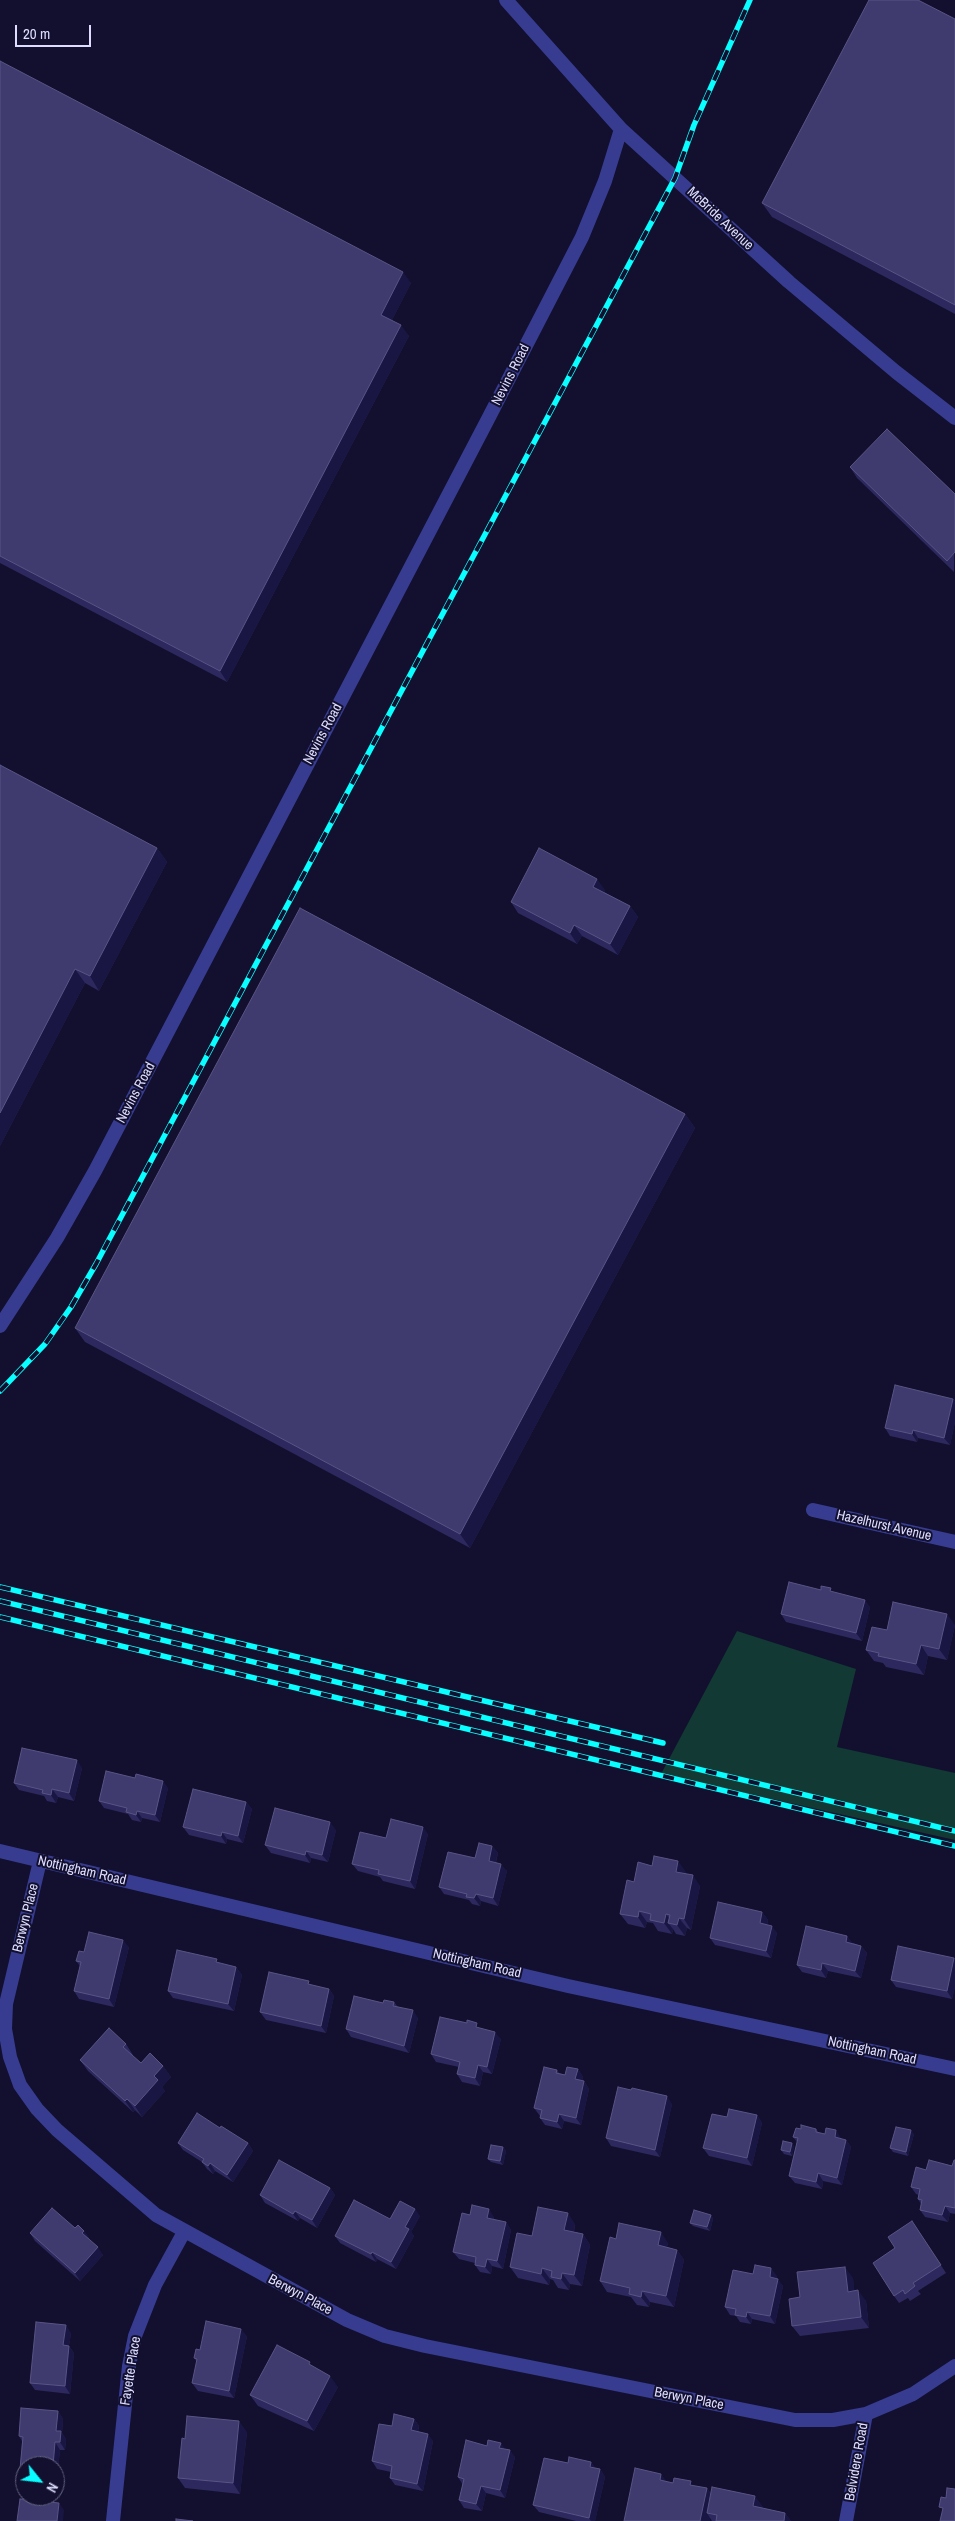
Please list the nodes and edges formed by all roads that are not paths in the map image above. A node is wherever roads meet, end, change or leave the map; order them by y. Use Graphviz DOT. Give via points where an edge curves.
graph roads {
  1 [pos="506,0"];
  2 [pos="621,129"];
  3 [pos="955,418"];
  4 [pos="0,1326"];
  5 [pos="812,1510"];
  6 [pos="955,1542"];
  7 [pos="0,1851"];
  8 [pos="40,1861"];
  9 [pos="955,2069"];
  10 [pos="184,2232"];
  11 [pos="955,2366"];
  12 [pos="866,2414"];
  13 [pos="113,2521"];
  14 [pos="846,2521"];
  1 -- 2 [label="street, McBride Avenue"];
  2 -- 3 [label="street, McBride Avenue" via="789,282"];
  2 -- 4 [label="street, Nevins Road" via="605,181 582,237 488,421 95,1171 57,1238"];
  5 -- 6 [label="street, Hazelhurst Avenue"];
  7 -- 8 [label="street, Nottingham Road"];
  8 -- 9 [label="street, Nottingham Road" via="568,1986"];
  8 -- 10 [label="street, Berwyn Place" via="6,2004 5,2029 20,2085 56,2130 129,2194"];
  10 -- 12 [label="street, Berwyn Place" via="347,2320 385,2336 795,2420 833,2420"];
  10 -- 13 [label="street, Fayette Place" via="155,2285 135,2336"];
  11 -- 12 [label="street, Belvidere Road" via="913,2394"];
  12 -- 14 [label="street, Belvidere Road"];
}
